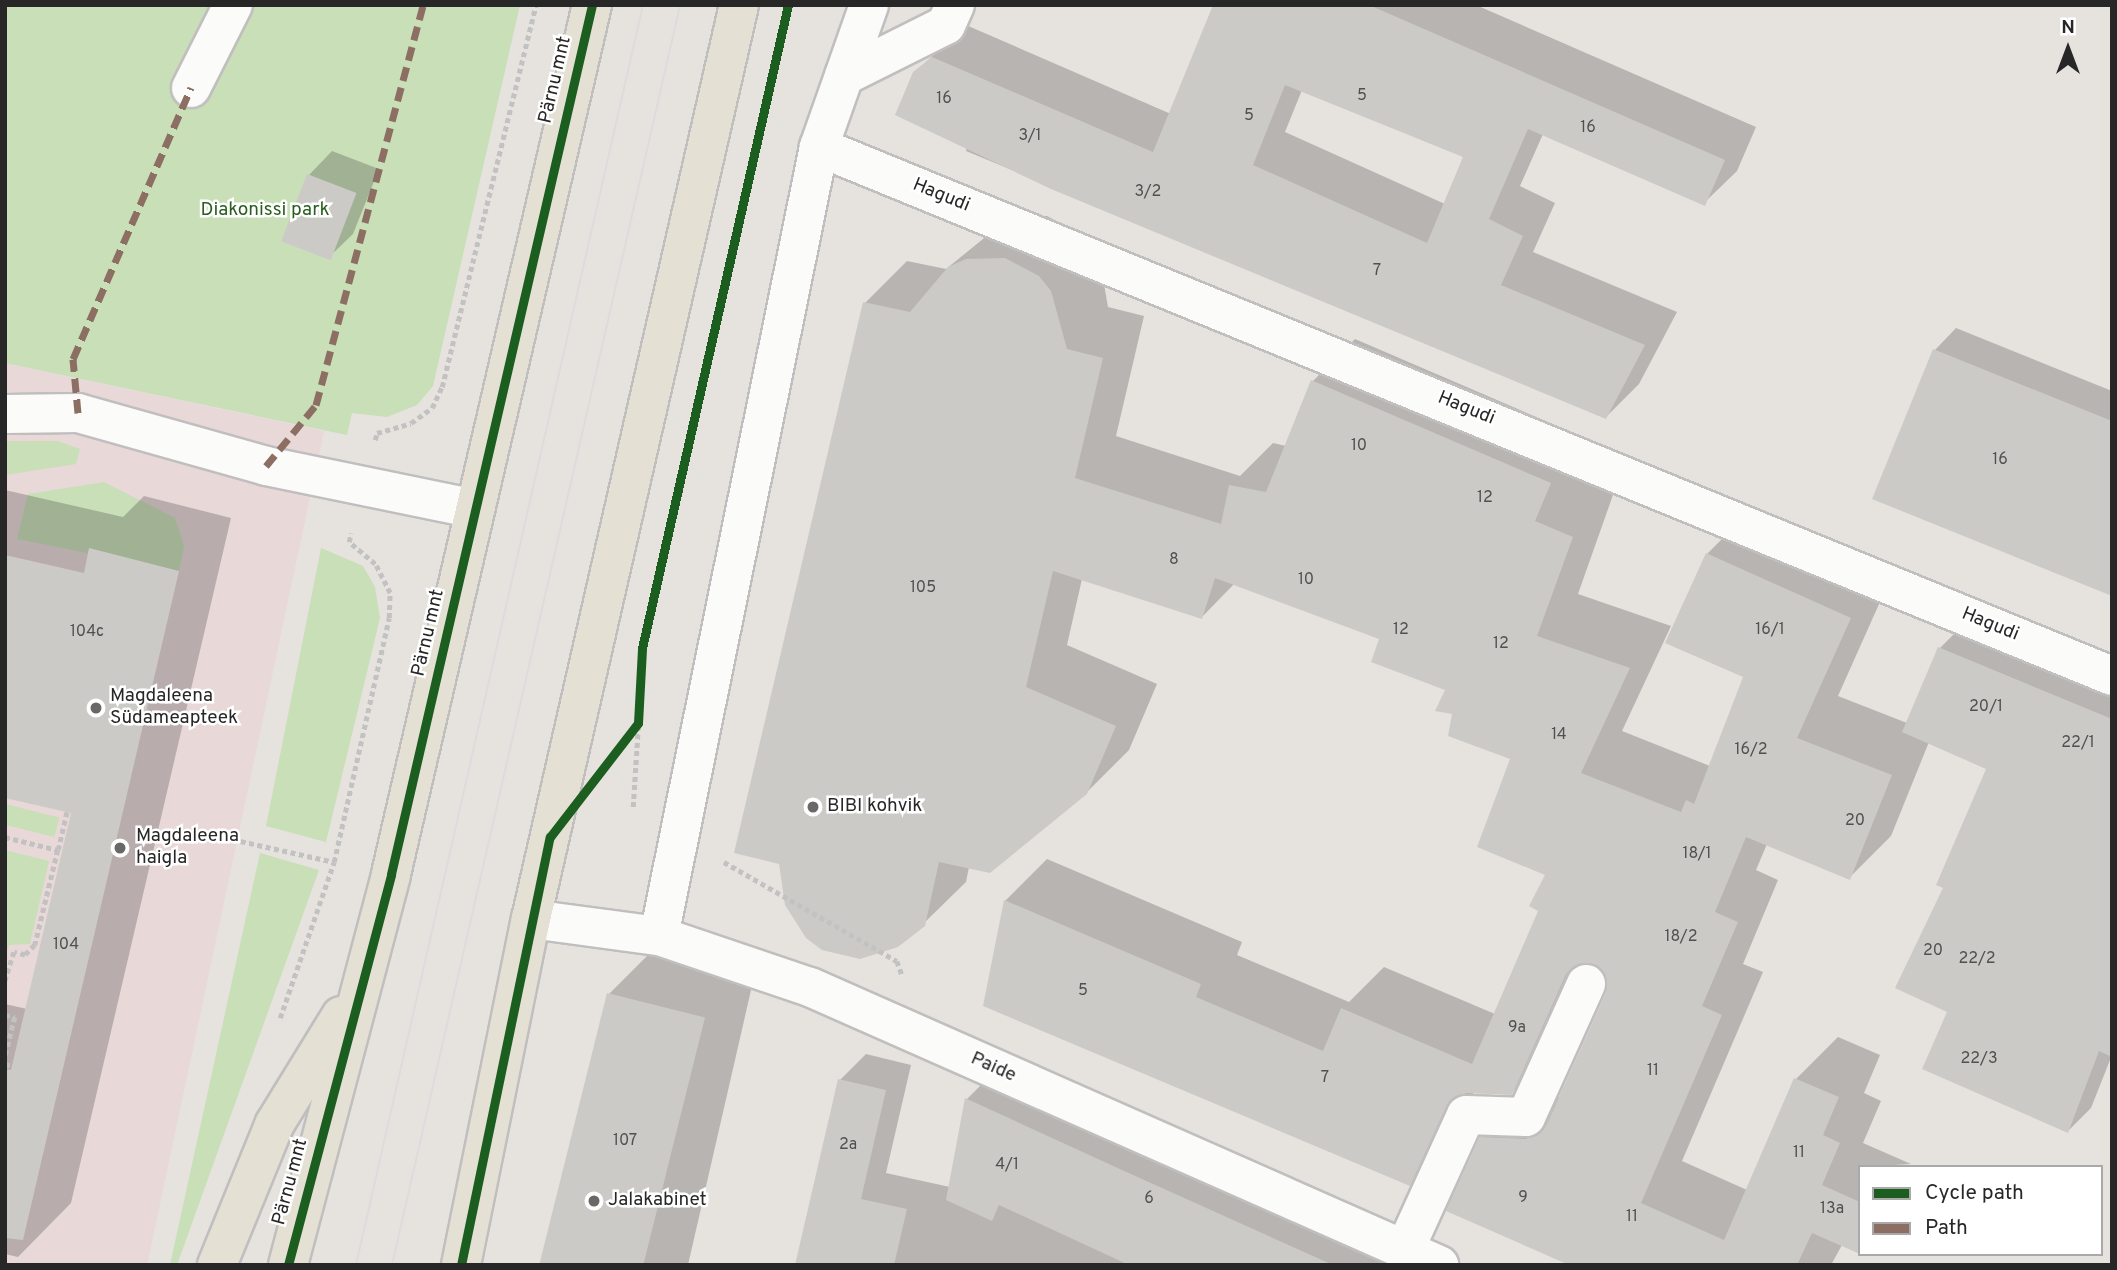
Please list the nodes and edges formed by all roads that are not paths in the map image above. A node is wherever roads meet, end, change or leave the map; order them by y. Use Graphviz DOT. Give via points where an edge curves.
graph roads {
  1 [pos="233,5"];
  2 [pos="592,5"];
  3 [pos="739,5"];
  4 [pos="869,5"];
  5 [pos="955,5"];
  6 [pos="844,76"];
  7 [pos="191,88"];
  8 [pos="819,147"];
  9 [pos="5,414"];
  10 [pos="475,509"];
  11 [pos="2112,676"];
  12 [pos="531,919"];
  13 [pos="659,936"];
  14 [pos="363,981"];
  15 [pos="1586,984"];
  16 [pos="1405,1250"];
  17 [pos="217,1265"];
  18 [pos="288,1265"];
  19 [pos="461,1265"];
  20 [pos="1439,1265"];
  1 -- 7 [label="street"];
  2 -- 10 [label="main road, Pärnu mnt"];
  3 -- 12 [label="main road"];
  4 -- 6 [label="street"];
  5 -- 6 [label="street" via="946,25"];
  6 -- 8 [label="street"];
  8 -- 11 [label="street, Hagudi"];
  8 -- 13 [label="street"];
  9 -- 10 [label="street" via="78,412 266,466"];
  10 -- 14 [label="main road, Pärnu mnt"];
  12 -- 13 [label="street, Paide"];
  12 -- 19 [label="main road"];
  13 -- 16 [label="street, Paide" via="810,987"];
  14 -- 17 [label="main road" via="274,1125"];
  14 -- 18 [label="main road, Pärnu mnt"];
  15 -- 16 [label="street" via="1526,1117 1466,1115"];
  16 -- 20 [label="street, Paide"];
}
